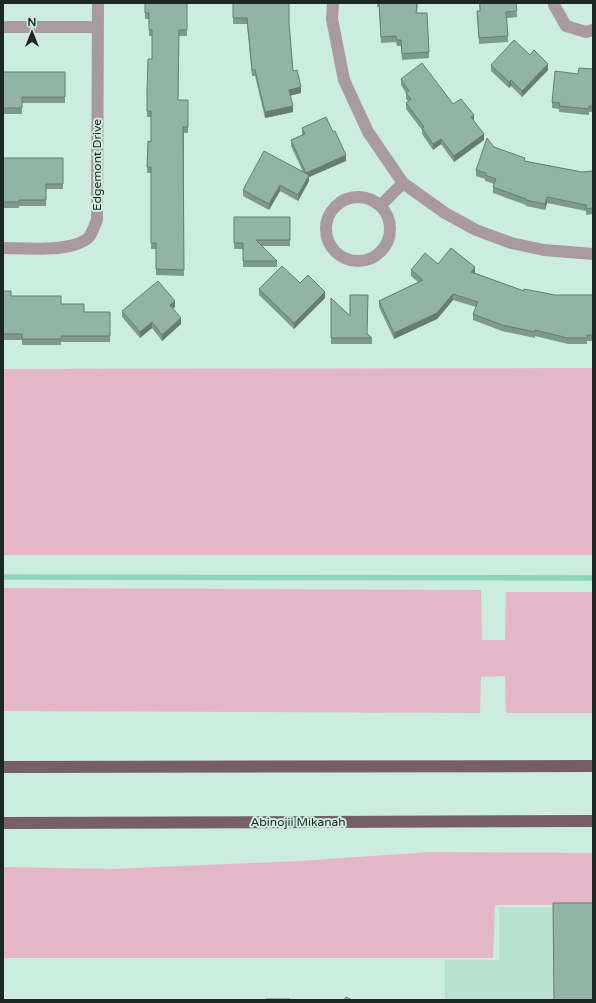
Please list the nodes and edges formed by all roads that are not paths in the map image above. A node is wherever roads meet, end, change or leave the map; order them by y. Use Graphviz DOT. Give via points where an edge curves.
graph roads {
  1 [pos="98,3"];
  2 [pos="333,3"];
  3 [pos="554,3"];
  4 [pos="3,27"];
  5 [pos="98,27"];
  6 [pos="593,30"];
  7 [pos="403,183"];
  8 [pos="380,206"];
  9 [pos="3,248"];
  10 [pos="593,254"];
  11 [pos="593,766"];
  12 [pos="3,767"];
  13 [pos="593,821"];
  14 [pos="3,823"];
  1 -- 5 [label="street, Edgemont Drive"];
  2 -- 7 [label="street" via="332,19 344,80 368,132"];
  3 -- 6 [label="street" via="566,26 586,32"];
  4 -- 5 [label="street"];
  5 -- 9 [label="street, Edgemont Drive" via="97,220 89,236 78,244 61,248"];
  7 -- 8 [label="street"];
  7 -- 10 [label="street" via="445,213 476,230 511,243 544,250"];
  8 -- 8 [label="street" via="372,200 363,198 344,200 335,206 326,224 326,234 336,252 356,261 367,260 384,247 389,237 390,226 387,215"];
  11 -- 12 [label="main road"];
  13 -- 14 [label="main road, Abinojii Mikanah"];
}
